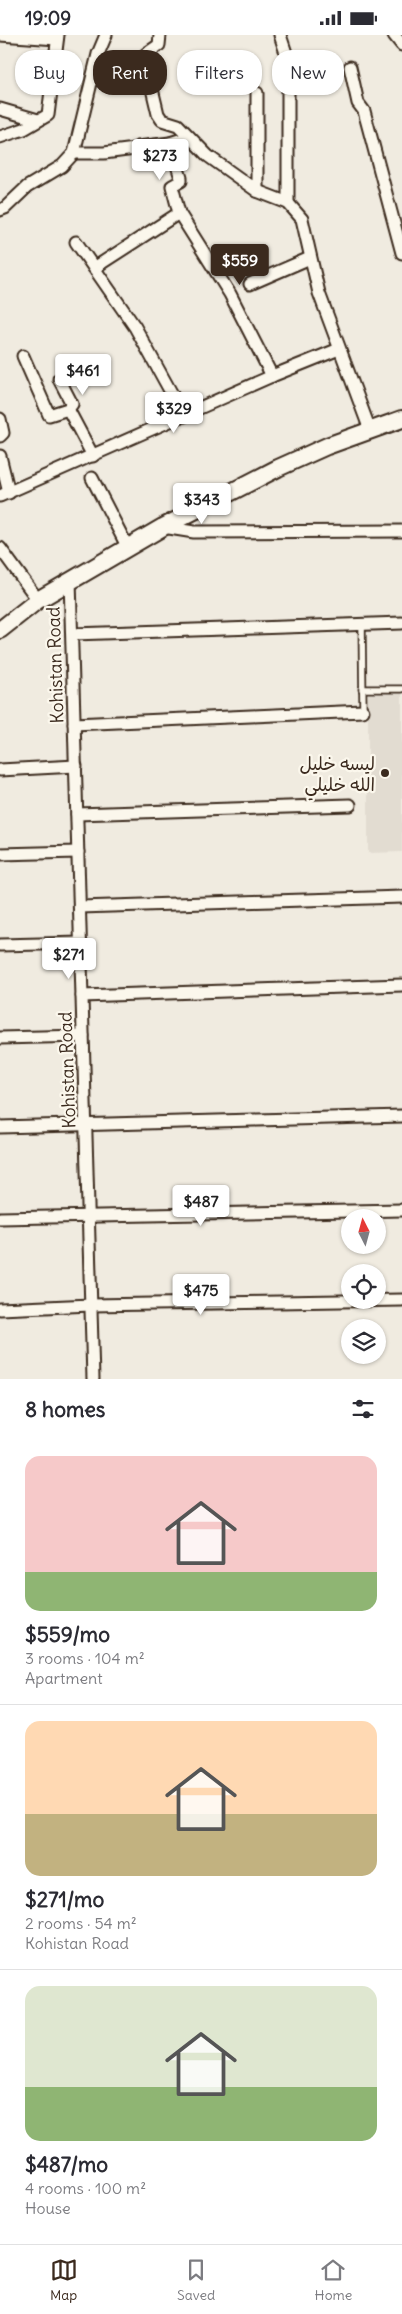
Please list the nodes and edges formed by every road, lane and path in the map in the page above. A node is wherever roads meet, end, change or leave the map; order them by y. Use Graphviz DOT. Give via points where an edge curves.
graph roads {
  1 [pos="0,35"];
  2 [pos="106,35"];
  3 [pos="160,35"];
  4 [pos="280,35"];
  5 [pos="394,35"];
  6 [pos="57,37"];
  7 [pos="402,45"];
  8 [pos="350,67"];
  9 [pos="257,95"];
  10 [pos="0,109"];
  11 [pos="38,120"];
  12 [pos="0,137"];
  13 [pos="189,137"];
  14 [pos="170,143"];
  15 [pos="74,153"];
  16 [pos="257,191"];
  17 [pos="288,203"];
  18 [pos="0,209"];
  19 [pos="178,213"];
  20 [pos="76,243"];
  21 [pos="402,253"];
  22 [pos="310,258"];
  23 [pos="94,268"];
  24 [pos="250,284"];
  25 [pos="339,349"];
  26 [pos="23,356"];
  27 [pos="272,376"];
  28 [pos="59,379"];
  29 [pos="68,409"];
  30 [pos="184,416"];
  31 [pos="0,419"];
  32 [pos="402,419"];
  33 [pos="370,430"];
  34 [pos="0,436"];
  35 [pos="93,455"];
  36 [pos="0,456"];
  37 [pos="92,478"];
  38 [pos="5,495"];
  39 [pos="163,527"];
  40 [pos="402,531"];
  41 [pos="127,546"];
  42 [pos="0,548"];
  43 [pos="70,580"];
  44 [pos="38,600"];
  45 [pos="362,623"];
  46 [pos="402,623"];
  47 [pos="0,630"];
  48 [pos="73,634"];
  49 [pos="362,689"];
  50 [pos="402,689"];
  51 [pos="363,711"];
  52 [pos="74,724"];
  53 [pos="76,766"];
  54 [pos="0,770"];
  55 [pos="350,805"];
  56 [pos="77,814"];
  57 [pos="78,852"];
  58 [pos="0,854"];
  59 [pos="402,897"];
  60 [pos="80,907"];
  61 [pos="81,943"];
  62 [pos="0,945"];
  63 [pos="402,985"];
  64 [pos="82,996"];
  65 [pos="84,1036"];
  66 [pos="0,1038"];
  67 [pos="402,1117"];
  68 [pos="86,1125"];
  69 [pos="0,1127"];
  70 [pos="402,1210"];
  71 [pos="89,1216"];
  72 [pos="0,1218"];
  73 [pos="402,1300"];
  74 [pos="91,1305"];
  75 [pos="0,1309"];
  76 [pos="94,1379"];
  1 -- 6 [label="street"];
  2 -- 15 [label="street" via="98,54"];
  3 -- 13 [label="street" via="160,44 146,54 158,114 162,120 178,125"];
  4 -- 17 [label="street" via="287,55 288,73"];
  5 -- 7 [label="street"];
  6 -- 11 [label="street" via="48,115"];
  8 -- 21 [label="street"];
  9 -- 16 [label="street"];
  10 -- 11 [label="street"];
  11 -- 12 [label="street"];
  13 -- 14 [label="street"];
  13 -- 16 [label="street" via="208,156"];
  14 -- 15 [label="street" via="104,153"];
  14 -- 19 [label="street" via="181,178 172,186"];
  15 -- 18 [label="street"];
  16 -- 17 [label="street"];
  17 -- 22 [label="street" via="302,219"];
  19 -- 23 [label="street"];
  19 -- 27 [label="street" via="230,294"];
  20 -- 23 [label="street"];
  22 -- 24 [label="street"];
  22 -- 25 [label="street"];
  23 -- 30 [label="street" via="134,327"];
  25 -- 27 [label="street"];
  25 -- 33 [label="street"];
  26 -- 29 [label="street" via="48,413 52,415"];
  27 -- 30 [label="street"];
  28 -- 29 [label="street" via="72,404"];
  29 -- 35 [label="street"];
  30 -- 35 [label="street"];
  31 -- 34 [label="street" via="3,433"];
  32 -- 33 [label="main road"];
  33 -- 39 [label="main road" via="278,468"];
  35 -- 38 [label="street"];
  36 -- 38 [label="street"];
  37 -- 41 [label="street"];
  39 -- 40 [label="street" via="194,532"];
  39 -- 41 [label="main road"];
  41 -- 43 [label="main road"];
  42 -- 44 [label="street"];
  43 -- 44 [label="main road"];
  43 -- 48 [label="street, Kohistan Road"];
  44 -- 47 [label="main road"];
  45 -- 46 [label="street"];
  45 -- 48 [label="street"];
  45 -- 49 [label="lane"];
  48 -- 52 [label="street, Kohistan Road"];
  49 -- 50 [label="lane"];
  49 -- 51 [label="lane"];
  51 -- 52 [label="street"];
  52 -- 53 [label="street, Kohistan Road"];
  53 -- 54 [label="street"];
  53 -- 56 [label="street, Kohistan Road"];
  55 -- 56 [label="street"];
  56 -- 57 [label="street, Kohistan Road"];
  57 -- 58 [label="street"];
  57 -- 60 [label="street, Kohistan Road"];
  59 -- 60 [label="street"];
  60 -- 61 [label="street, Kohistan Road"];
  61 -- 62 [label="street"];
  61 -- 64 [label="street, Kohistan Road"];
  63 -- 64 [label="street"];
  64 -- 65 [label="street, Kohistan Road"];
  65 -- 66 [label="street"];
  65 -- 68 [label="street, Kohistan Road"];
  67 -- 68 [label="street"];
  68 -- 69 [label="street"];
  68 -- 71 [label="street, Kohistan Road"];
  70 -- 71 [label="street"];
  71 -- 72 [label="street"];
  71 -- 74 [label="street, Kohistan Road"];
  73 -- 74 [label="street"];
  74 -- 75 [label="street"];
  74 -- 76 [label="street, Kohistan Road"];
}
